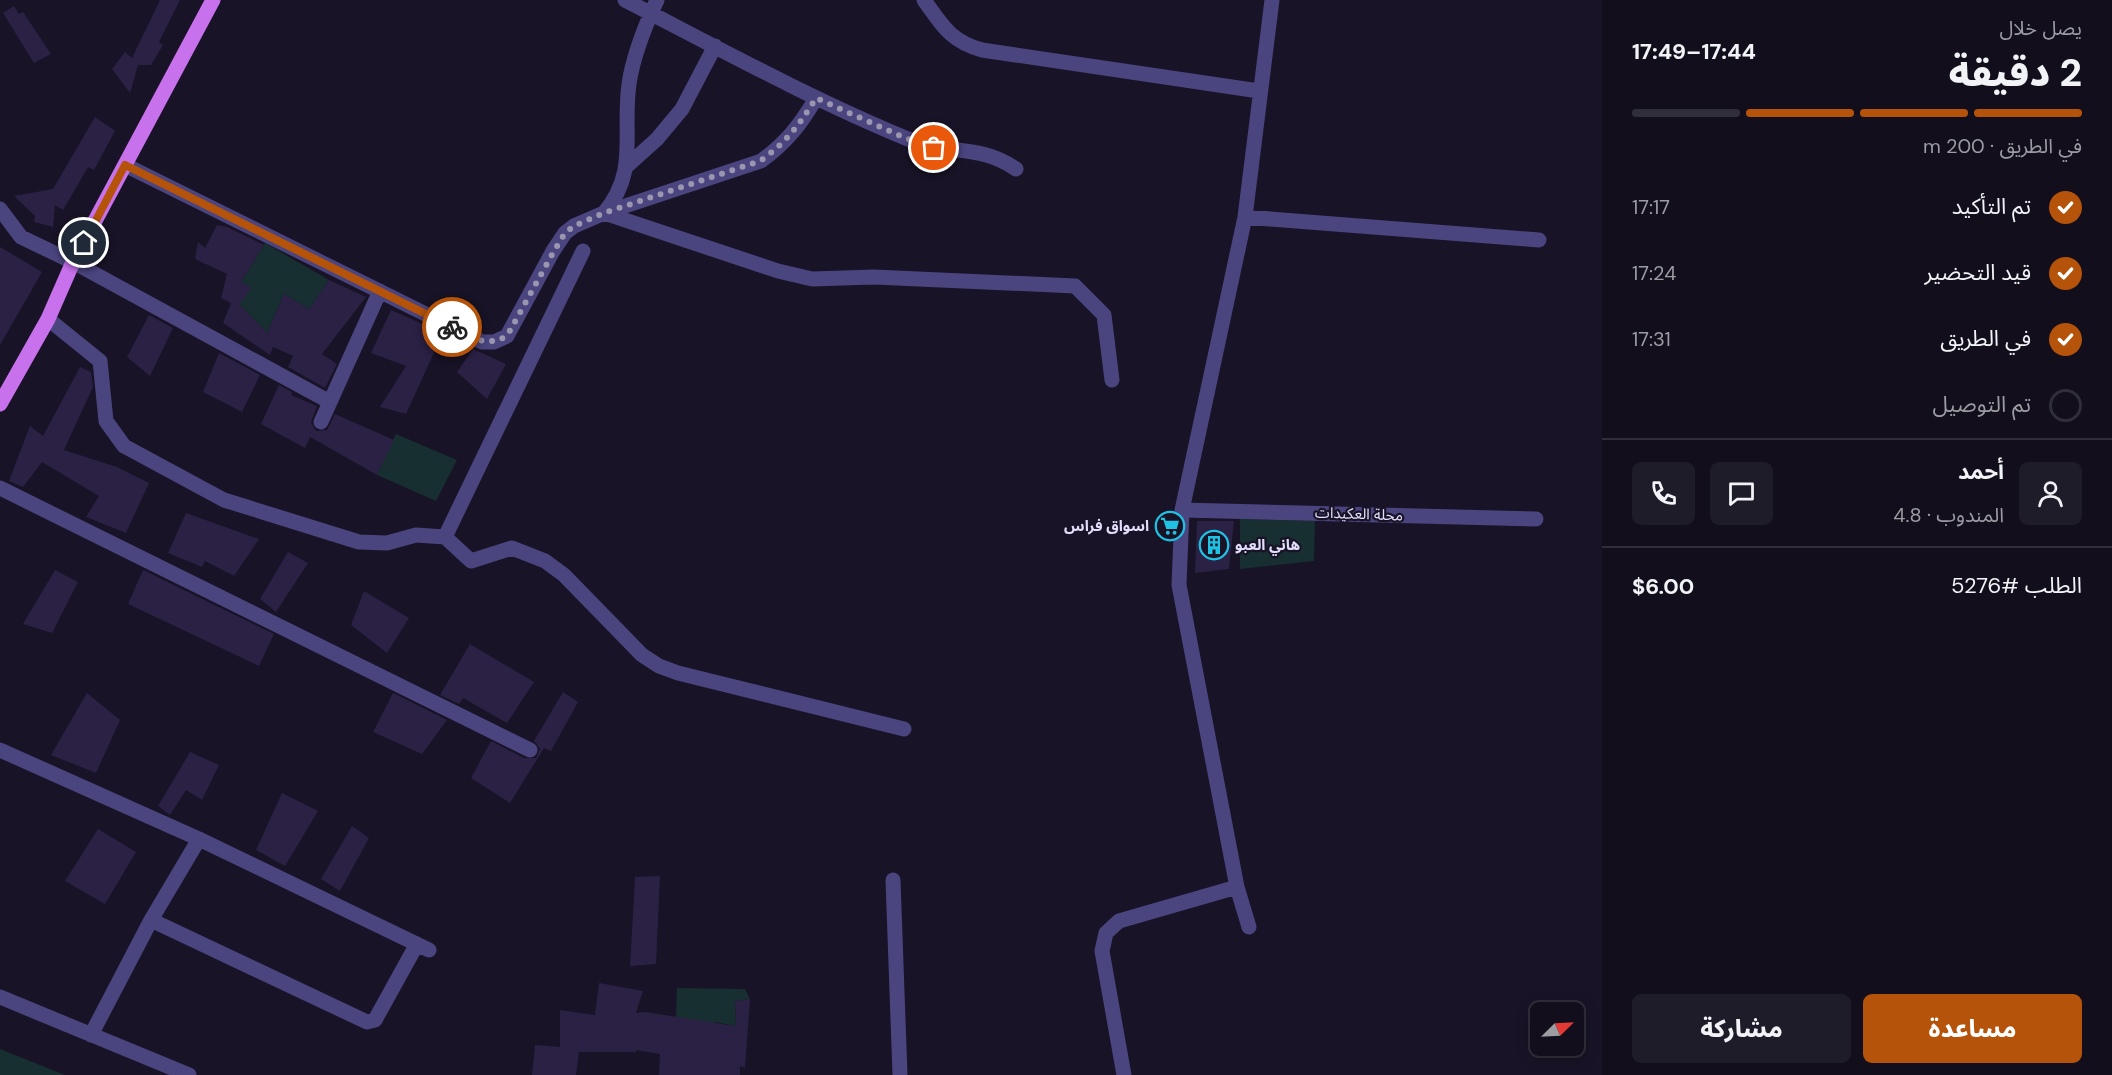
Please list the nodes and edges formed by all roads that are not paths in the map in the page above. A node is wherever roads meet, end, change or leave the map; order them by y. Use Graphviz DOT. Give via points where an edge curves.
graph roads {
  1 [pos="213,0"];
  2 [pos="625,0"];
  3 [pos="924,0"];
  4 [pos="1272,0"];
  5 [pos="653,7"];
  6 [pos="715,46"];
  7 [pos="1259,92"];
  8 [pos="816,98"];
  9 [pos="125,165"];
  10 [pos="627,166"];
  11 [pos="1016,169"];
  12 [pos="0,209"];
  13 [pos="604,213"];
  14 [pos="1245,217"];
  15 [pos="1539,240"];
  16 [pos="583,251"];
  17 [pos="74,262"];
  18 [pos="380,291"];
  19 [pos="48,319"];
  20 [pos="1112,380"];
  21 [pos="330,402"];
  22 [pos="0,404"];
  23 [pos="321,422"];
  24 [pos="0,488"];
  25 [pos="1182,510"];
  26 [pos="1536,519"];
  27 [pos="445,537"];
  28 [pos="904,729"];
  29 [pos="0,750"];
  30 [pos="530,750"];
  31 [pos="199,839"];
  32 [pos="893,880"];
  33 [pos="1237,887"];
  34 [pos="151,920"];
  35 [pos="1250,927"];
  36 [pos="0,997"];
  37 [pos="91,1035"];
  38 [pos="189,1075"];
  39 [pos="900,1075"];
  40 [pos="1124,1075"];
  1 -- 9 [label="main road"];
  2 -- 5 [label="street"];
  3 -- 7 [label="street" via="948,33 958,42 975,48"];
  4 -- 7 [label="street"];
  5 -- 6 [label="street"];
  5 -- 10 [label="street" via="630,80 626,108"];
  6 -- 8 [label="street"];
  6 -- 10 [label="street" via="682,109 664,132"];
  7 -- 14 [label="street"];
  8 -- 11 [label="street" via="919,144 988,153"];
  8 -- 13 [label="street" via="782,146 760,161"];
  9 -- 17 [label="main road"];
  9 -- 18 [label="street"];
  10 -- 13 [label="street" via="624,183"];
  12 -- 17 [label="street" via="21,237"];
  13 -- 18 [label="street" via="565,233 507,336 494,342 482,342"];
  13 -- 20 [label="street" via="812,279 854,276 1075,286 1104,315"];
  14 -- 15 [label="street"];
  14 -- 25 [label="street"];
  16 -- 27 [label="street"];
  17 -- 19 [label="main road"];
  17 -- 21 [label="street"];
  18 -- 21 [label="street"];
  19 -- 22 [label="main road"];
  19 -- 27 [label="street" via="100,360 106,421 124,446 159,466 224,500 359,542 387,543 416,535"];
  21 -- 23 [label="street"];
  24 -- 30 [label="street"];
  25 -- 26 [label="street, محلة العكيدات"];
  25 -- 33 [label="street" via="1179,585"];
  27 -- 28 [label="street" via="471,561 512,548 545,561 564,575 642,655 668,670"];
  29 -- 31 [label="street"];
  31 -- 34 [label="street"];
  31 -- 34 [label="street" via="423,947 375,1020 367,1022"];
  32 -- 39 [label="street"];
  33 -- 35 [label="street"];
  33 -- 40 [label="street" via="1119,921 1106,933 1102,951"];
  34 -- 37 [label="street"];
  36 -- 37 [label="street"];
  37 -- 38 [label="street"];
}
